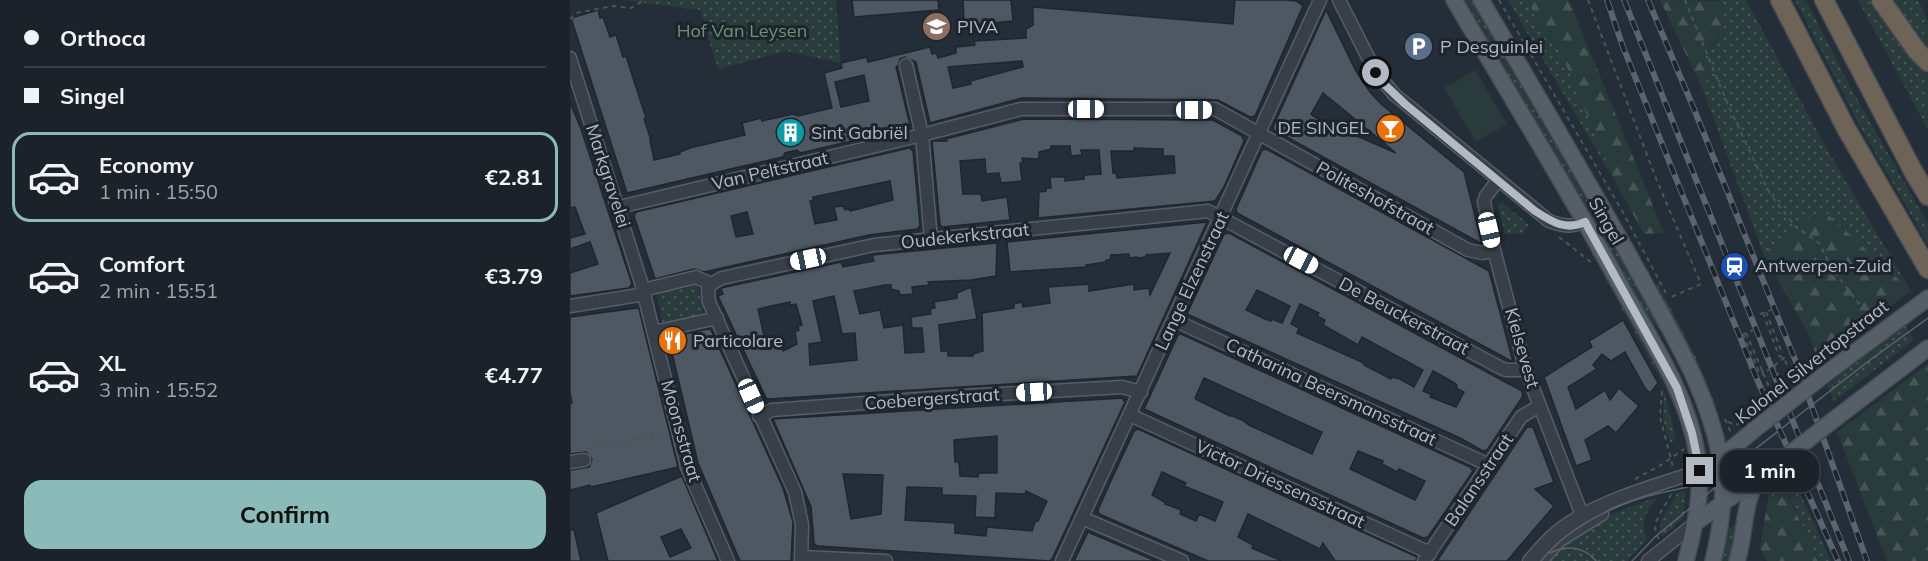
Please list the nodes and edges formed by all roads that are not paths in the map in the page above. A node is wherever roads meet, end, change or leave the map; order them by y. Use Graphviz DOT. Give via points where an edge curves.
graph roads {
  1 [pos="1320,0"];
  2 [pos="1339,0"];
  3 [pos="1454,0"];
  4 [pos="1481,0"];
  5 [pos="1780,0"];
  6 [pos="1824,0"];
  7 [pos="1881,0"];
  8 [pos="570,58"];
  9 [pos="1928,62"];
  10 [pos="906,65"];
  11 [pos="1258,132"];
  12 [pos="922,135"];
  13 [pos="1498,180"];
  14 [pos="1928,196"];
  15 [pos="619,207"];
  16 [pos="1221,217"];
  17 [pos="1585,222"];
  18 [pos="931,240"];
  19 [pos="1494,250"];
  20 [pos="1928,269"];
  21 [pos="711,284"];
  22 [pos="644,292"];
  23 [pos="1928,298"];
  24 [pos="570,306"];
  25 [pos="717,318"];
  26 [pos="1174,320"];
  27 [pos="654,332"];
  28 [pos="1925,350"];
  29 [pos="1526,370"];
  30 [pos="1141,392"];
  31 [pos="1539,406"];
  32 [pos="1130,415"];
  33 [pos="759,416"];
  34 [pos="1720,458"];
  35 [pos="584,460"];
  36 [pos="570,462"];
  37 [pos="1489,465"];
  38 [pos="1760,467"];
  39 [pos="1700,471"];
  40 [pos="1647,488"];
  41 [pos="1722,504"];
  42 [pos="1582,515"];
  43 [pos="1082,518"];
  44 [pos="1694,524"];
  45 [pos="1427,557"];
  46 [pos="801,559"];
  47 [pos="728,561"];
  48 [pos="886,561"];
  49 [pos="1062,561"];
  50 [pos="1182,561"];
  51 [pos="1529,561"];
  52 [pos="1541,561"];
  53 [pos="1648,561"];
  54 [pos="1686,561"];
  55 [pos="1713,561"];
  56 [pos="1737,561"];
  1 -- 11 [label="street, Lange Elzenstraat"];
  2 -- 13 [label="street" via="1385,85"];
  3 -- 17 [label="main road, Singel"];
  4 -- 34 [label="main road, Singel" via="1694,374 1706,401"];
  5 -- 20 [label="highway" via="1847,130"];
  6 -- 14 [label="highway"];
  7 -- 9 [label="highway"];
  8 -- 15 [label="street, Markgravelei"];
  10 -- 12 [label="street"];
  11 -- 12 [label="street, Politeshofstraat" via="1215,110 1021,109"];
  11 -- 16 [label="street, Lange Elzenstraat"];
  11 -- 19 [label="street, Politeshofstraat" via="1468,250"];
  12 -- 15 [label="street, Van Peltstraat"];
  12 -- 18 [label="street"];
  13 -- 17 [label="street" via="1558,225"];
  13 -- 19 [label="street, Kielsevest" via="1484,202"];
  15 -- 22 [label="street, Markgravelei"];
  16 -- 18 [label="street, Oudekerkstraat" via="1208,211"];
  16 -- 26 [label="street, Lange Elzenstraat"];
  16 -- 29 [label="street, De Beuckerstraat" via="1500,368"];
  17 -- 39 [label="main road, Singel" via="1677,388"];
  18 -- 21 [label="street, Oudekerkstraat" via="874,245 722,278"];
  19 -- 29 [label="street, Kielsevest"];
  21 -- 22 [label="street" via="696,278"];
  21 -- 25 [label="street" via="708,299"];
  22 -- 24 [label="street"];
  22 -- 27 [label="street, Markgravelei"];
  23 -- 34 [label="main road, Kolonel Silvertopstraat, bridge"];
  25 -- 27 [label="street"];
  25 -- 33 [label="street"];
  26 -- 30 [label="street, Lange Elzenstraat"];
  26 -- 37 [label="street, Catharina Beersmansstraat"];
  27 -- 47 [label="street, Moonsstraat" via="687,467"];
  28 -- 38 [label="main road, bridge" via="1839,415"];
  29 -- 31 [label="street, Kielsevest"];
  30 -- 32 [label="street, Lange Elzenstraat"];
  30 -- 33 [label="street, Coebergerstraat" via="1122,387 958,396 772,410"];
  31 -- 37 [label="street, Balansstraat" via="1521,417"];
  31 -- 42 [label="street, Kielsevest"];
  32 -- 43 [label="street, Lange Elzenstraat"];
  32 -- 45 [label="street, Victor Driessensstraat"];
  33 -- 46 [label="street" via="795,492 802,525"];
  34 -- 39 [label="main road, Kolonel Silvertopstraat"];
  34 -- 41 [label="main road, Singel"];
  35 -- 36 [label="street"];
  37 -- 45 [label="street, Balansstraat"];
  38 -- 41 [label="main road"];
  38 -- 56 [label="main road" via="1749,497"];
  39 -- 40 [label="street"];
  39 -- 44 [label="main road, Singel"];
  40 -- 42 [label="street"];
  40 -- 52 [label="street" via="1568,535"];
  41 -- 44 [label="main road"];
  41 -- 55 [label="main road"];
  42 -- 51 [label="street" via="1554,534"];
  43 -- 49 [label="street, Lange Elzenstraat"];
  43 -- 50 [label="street"];
  44 -- 53 [label="street"];
  44 -- 54 [label="main road"];
  46 -- 48 [label="street"];
}
